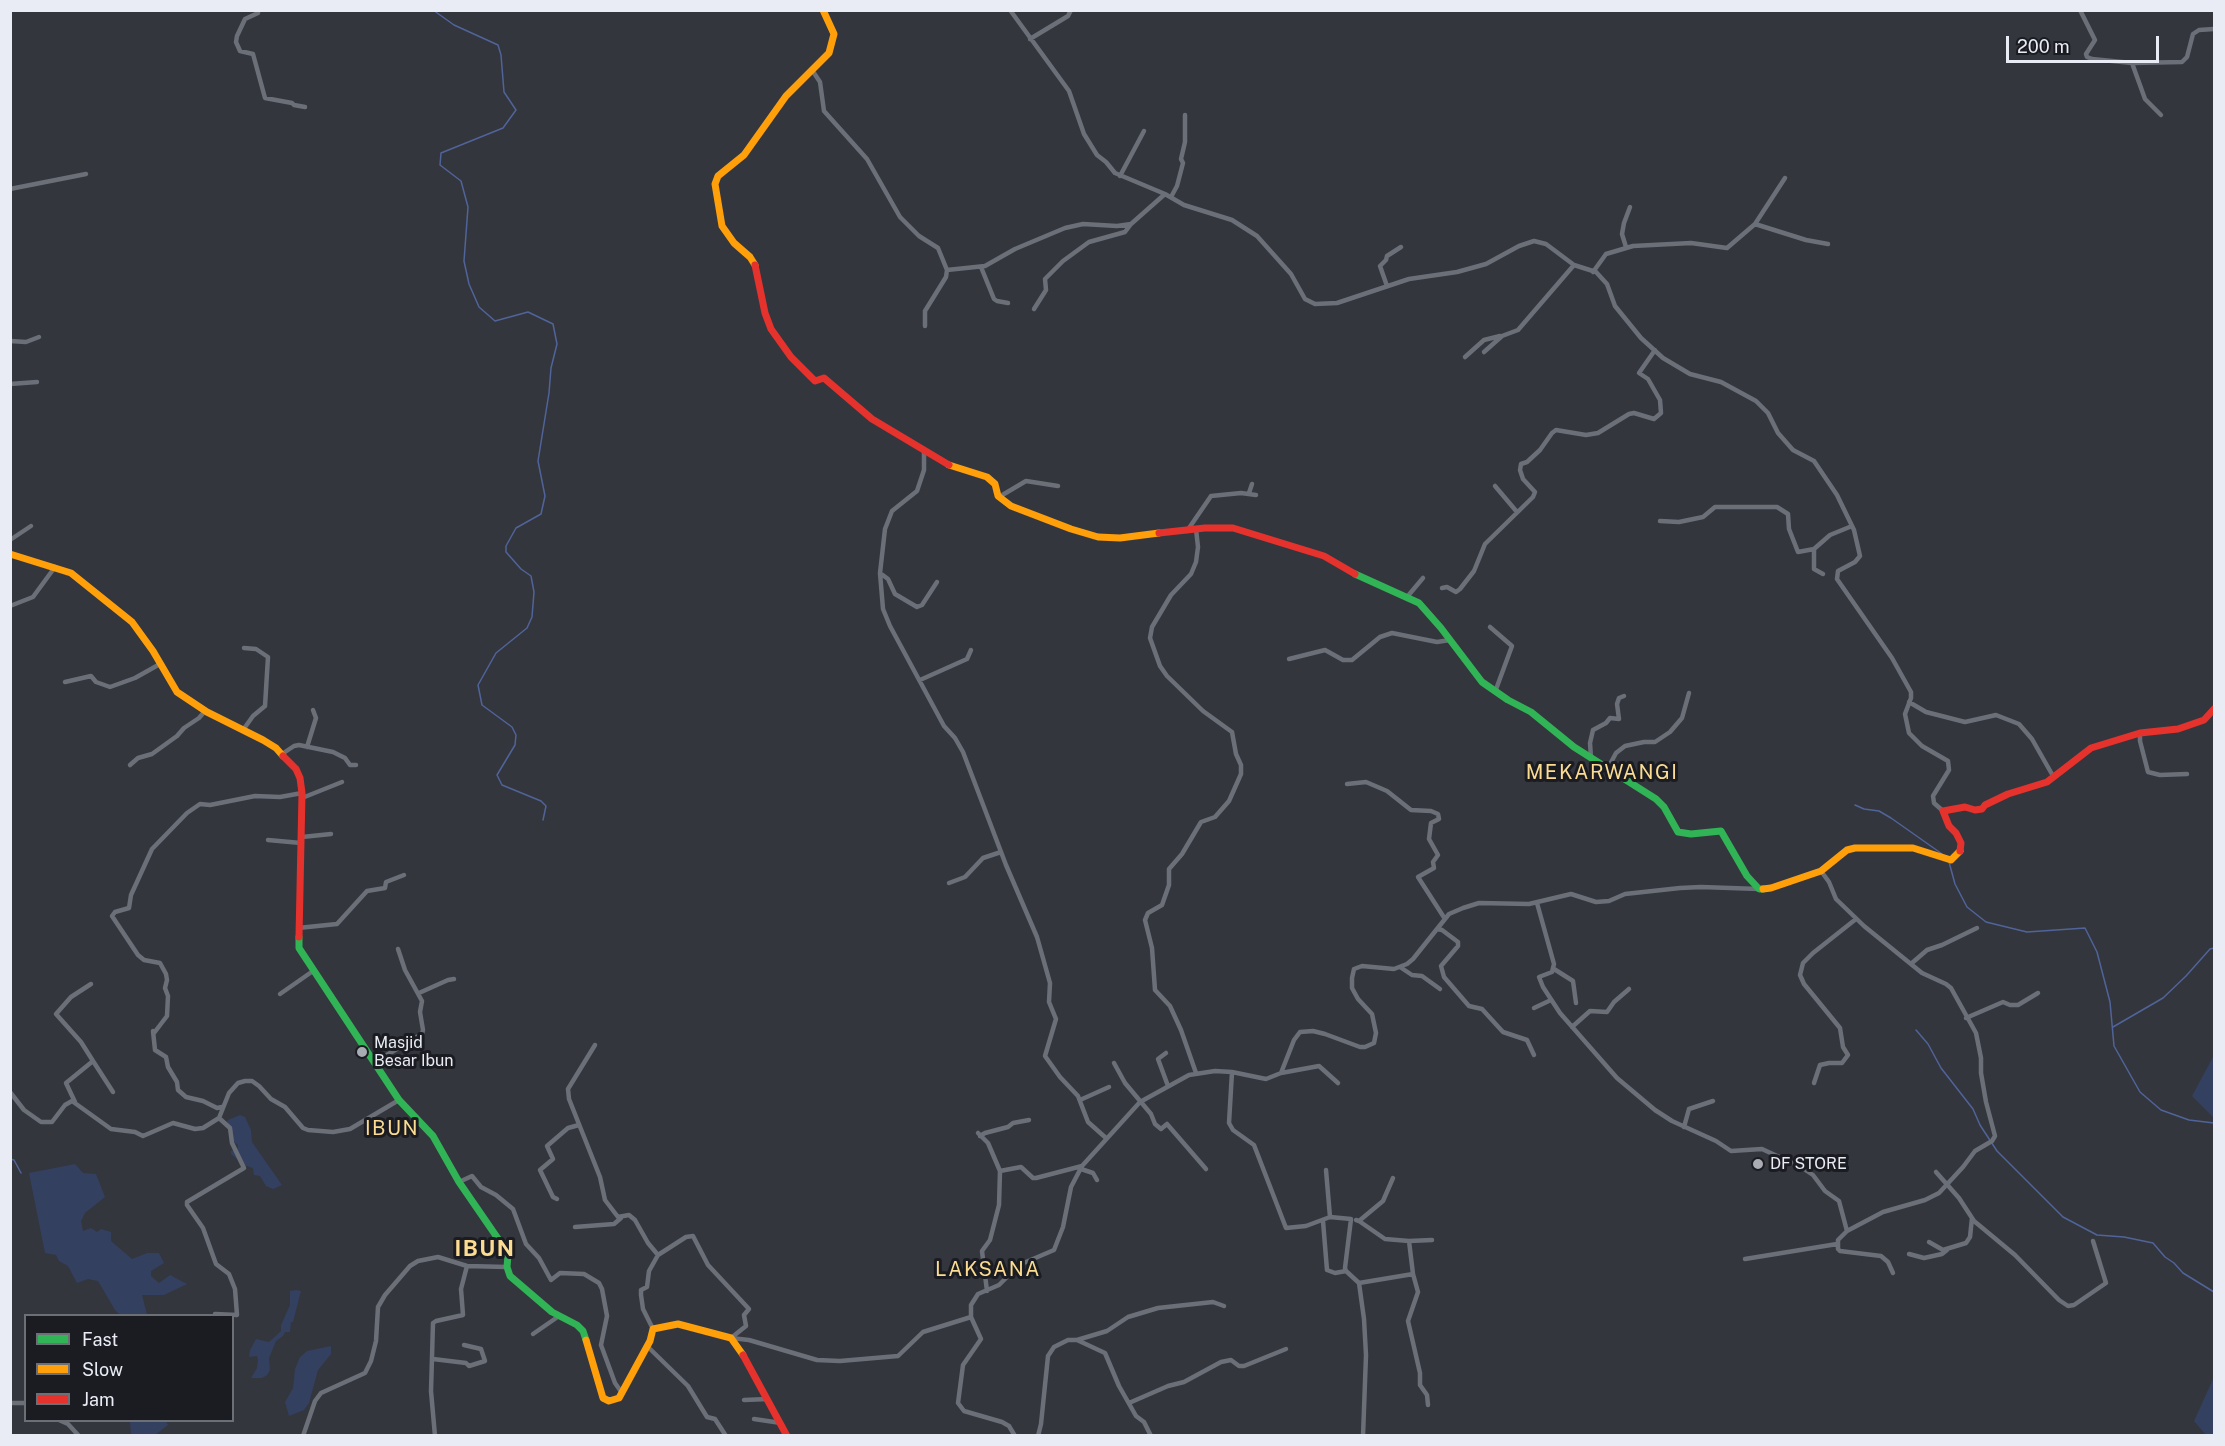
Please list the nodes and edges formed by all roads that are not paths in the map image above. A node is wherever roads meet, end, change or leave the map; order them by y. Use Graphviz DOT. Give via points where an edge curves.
graph roads {
  1 [pos="258,10"];
  2 [pos="823,10"];
  3 [pos="1010,10"];
  4 [pos="1071,10"];
  5 [pos="2080,10"];
  6 [pos="2214,29"];
  7 [pos="1030,39"];
  8 [pos="2132,63"];
  9 [pos="812,70"];
  10 [pos="305,107"];
  11 [pos="1185,115"];
  12 [pos="2161,115"];
  13 [pos="1144,131"];
  14 [pos="86,174"];
  15 [pos="1120,176"];
  16 [pos="1785,178"];
  17 [pos="10,189"];
  18 [pos="1165,194"];
  19 [pos="1171,197"];
  20 [pos="1630,207"];
  21 [pos="1131,224"];
  22 [pos="1755,224"];
  23 [pos="1828,244"];
  24 [pos="1401,247"];
  25 [pos="1626,247"];
  26 [pos="1574,265"];
  27 [pos="981,267"];
  28 [pos="946,270"];
  29 [pos="1593,272"];
  30 [pos="1387,286"];
  31 [pos="1008,303"];
  32 [pos="1034,309"];
  33 [pos="925,326"];
  34 [pos="1502,336"];
  35 [pos="39,337"];
  36 [pos="10,341"];
  37 [pos="1655,350"];
  38 [pos="1484,352"];
  39 [pos="1465,357"];
  40 [pos="37,382"];
  41 [pos="10,384"];
  42 [pos="923,450"];
  43 [pos="1252,484"];
  44 [pos="1058,486"];
  45 [pos="1495,486"];
  46 [pos="1249,494"];
  47 [pos="1256,495"];
  48 [pos="999,497"];
  49 [pos="1517,512"];
  50 [pos="1660,521"];
  51 [pos="31,526"];
  52 [pos="1852,526"];
  53 [pos="1196,529"];
  54 [pos="1187,531"];
  55 [pos="10,540"];
  56 [pos="1814,549"];
  57 [pos="10,554"];
  58 [pos="55,567"];
  59 [pos="880,573"];
  60 [pos="1823,574"];
  61 [pos="1423,578"];
  62 [pos="937,582"];
  63 [pos="1442,588"];
  64 [pos="1407,597"];
  65 [pos="10,606"];
  66 [pos="1490,627"];
  67 [pos="1450,640"];
  68 [pos="244,648"];
  69 [pos="972,650"];
  70 [pos="1289,659"];
  71 [pos="160,664"];
  72 [pos="920,680"];
  73 [pos="65,682"];
  74 [pos="1495,692"];
  75 [pos="1689,693"];
  76 [pos="1624,696"];
  77 [pos="1909,702"];
  78 [pos="2214,709"];
  79 [pos="313,710"];
  80 [pos="205,711"];
  81 [pos="243,730"];
  82 [pos="2140,733"];
  83 [pos="307,747"];
  84 [pos="282,754"];
  85 [pos="1591,758"];
  86 [pos="130,765"];
  87 [pos="356,765"];
  88 [pos="1608,768"];
  89 [pos="2187,774"];
  90 [pos="2053,776"];
  91 [pos="342,782"];
  92 [pos="1347,784"];
  93 [pos="302,796"];
  94 [pos="1943,812"];
  95 [pos="331,834"];
  96 [pos="268,840"];
  97 [pos="301,840"];
  98 [pos="1001,852"];
  99 [pos="1821,871"];
  100 [pos="404,876"];
  101 [pos="949,883"];
  102 [pos="1759,889"];
  103 [pos="1537,903"];
  104 [pos="1445,919"];
  105 [pos="1856,919"];
  106 [pos="298,928"];
  107 [pos="1437,928"];
  108 [pos="1977,928"];
  109 [pos="398,949"];
  110 [pos="1912,963"];
  111 [pos="1400,967"];
  112 [pos="1554,969"];
  113 [pos="313,970"];
  114 [pos="454,979"];
  115 [pos="91,984"];
  116 [pos="1440,989"];
  117 [pos="1629,989"];
  118 [pos="418,993"];
  119 [pos="2038,993"];
  120 [pos="280,994"];
  121 [pos="1551,1000"];
  122 [pos="1576,1003"];
  123 [pos="1534,1008"];
  124 [pos="1966,1018"];
  125 [pos="1572,1027"];
  126 [pos="596,1045"];
  127 [pos="1166,1053"];
  128 [pos="1534,1055"];
  129 [pos="93,1061"];
  130 [pos="375,1062"];
  131 [pos="1114,1063"];
  132 [pos="1232,1071"];
  133 [pos="1196,1073"];
  134 [pos="1281,1073"];
  135 [pos="1338,1083"];
  136 [pos="1814,1083"];
  137 [pos="1168,1086"];
  138 [pos="1108,1087"];
  139 [pos="10,1092"];
  140 [pos="113,1092"];
  141 [pos="399,1100"];
  142 [pos="1080,1100"];
  143 [pos="1713,1101"];
  144 [pos="75,1102"];
  145 [pos="1140,1102"];
  146 [pos="222,1107"];
  147 [pos="219,1118"];
  148 [pos="1029,1120"];
  149 [pos="579,1125"];
  150 [pos="1684,1127"];
  151 [pos="1106,1138"];
  152 [pos="1081,1167"];
  153 [pos="1206,1169"];
  154 [pos="1326,1170"];
  155 [pos="1000,1171"];
  156 [pos="1936,1172"];
  157 [pos="1393,1178"];
  158 [pos="1098,1180"];
  159 [pos="459,1182"];
  160 [pos="1948,1184"];
  161 [pos="557,1199"];
  162 [pos="1330,1217"];
  163 [pos="621,1218"];
  164 [pos="1972,1218"];
  165 [pos="1351,1219"];
  166 [pos="1323,1221"];
  167 [pos="1359,1221"];
  168 [pos="575,1227"];
  169 [pos="1847,1231"];
  170 [pos="1432,1240"];
  171 [pos="1409,1241"];
  172 [pos="2092,1241"];
  173 [pos="1929,1242"];
  174 [pos="1837,1244"];
  175 [pos="1947,1250"];
  176 [pos="1909,1254"];
  177 [pos="658,1256"];
  178 [pos="1745,1259"];
  179 [pos="467,1266"];
  180 [pos="507,1267"];
  181 [pos="1346,1271"];
  182 [pos="1893,1273"];
  183 [pos="1413,1274"];
  184 [pos="1359,1283"];
  185 [pos="987,1290"];
  186 [pos="1224,1306"];
  187 [pos="234,1316"];
  188 [pos="558,1316"];
  189 [pos="971,1317"];
  190 [pos="653,1329"];
  191 [pos="533,1334"];
  192 [pos="731,1338"];
  193 [pos="1077,1340"];
  194 [pos="464,1345"];
  195 [pos="647,1347"];
  196 [pos="1286,1349"];
  197 [pos="433,1359"];
  198 [pos="622,1393"];
  199 [pos="768,1399"];
  200 [pos="744,1400"];
  201 [pos="1129,1403"];
  202 [pos="1428,1405"];
  203 [pos="754,1419"];
  204 [pos="64,1422"];
  205 [pos="782,1424"];
  206 [pos="79,1436"];
  207 [pos="303,1436"];
  208 [pos="435,1436"];
  209 [pos="726,1436"];
  210 [pos="787,1436"];
  211 [pos="1015,1436"];
  212 [pos="1038,1436"];
  213 [pos="1151,1436"];
  214 [pos="1363,1436"];
  1 -- 10 [label="street" via="245,19 237,36 240,51 253,54 265,98"];
  2 -- 9 [label="street" via="834,39 829,53"];
  3 -- 7 [label="street"];
  4 -- 7 [label="street" via="1068,16"];
  5 -- 8 [label="street" via="2094,40 2087,57"];
  6 -- 8 [label="street" via="2193,34 2182,62"];
  7 -- 15 [label="street" via="1069,92 1084,134 1097,155"];
  8 -- 12 [label="street" via="2144,97"];
  9 -- 28 [label="street" via="820,82 824,111 867,159 900,218 938,248"];
  9 -- 42 [label="street" via="777,106 744,155 716,179 722,226 757,268 767,320 791,357 814,381 824,378 866,414"];
  11 -- 19 [label="street" via="1183,163"];
  13 -- 15 [label="street"];
  14 -- 17 [label="street"];
  15 -- 18 [label="street"];
  16 -- 22 [label="street"];
  18 -- 19 [label="street"];
  18 -- 21 [label="street"];
  19 -- 30 [label="street" via="1232,220 1263,240 1291,274 1305,299 1315,304 1337,303"];
  20 -- 25 [label="street" via="1622,234"];
  21 -- 27 [label="street" via="1065,228"];
  21 -- 32 [label="street" via="1125,232 1089,242 1065,259 1045,279 1046,290"];
  22 -- 23 [label="street"];
  22 -- 25 [label="street" via="1727,248 1691,243"];
  24 -- 30 [label="street" via="1380,266"];
  25 -- 29 [label="street" via="1606,254"];
  26 -- 29 [label="street"];
  26 -- 30 [label="street" via="1546,244 1534,241 1486,264"];
  26 -- 34 [label="street" via="1518,330"];
  27 -- 28 [label="street"];
  27 -- 31 [label="street" via="994,299"];
  28 -- 33 [label="street" via="946,277 926,311"];
  29 -- 37 [label="street" via="1603,278 1615,306"];
  34 -- 38 [label="street"];
  34 -- 39 [label="street" via="1484,340"];
  35 -- 36 [label="street" via="26,342"];
  37 -- 49 [label="street" via="1639,373 1648,379 1660,400 1661,414 1654,419 1629,414 1598,433 1551,433 1540,450 1521,464 1523,478 1535,492"];
  37 -- 52 [label="street" via="1690,374 1721,382 1756,401 1793,450 1814,461"];
  40 -- 41 [label="street"];
  42 -- 48 [label="street" via="943,463 987,477 995,484"];
  42 -- 59 [label="street" via="924,470 917,491 890,515"];
  43 -- 46 [label="street"];
  44 -- 48 [label="street" via="1026,481"];
  45 -- 49 [label="street"];
  46 -- 47 [label="street"];
  46 -- 54 [label="street" via="1211,496"];
  48 -- 54 [label="street" via="1011,506 1098,537"];
  49 -- 63 [label="street" via="1485,544 1473,573 1460,589 1456,592"];
  50 -- 56 [label="street" via="1703,517 1715,507 1777,507 1788,514 1796,551"];
  51 -- 55 [label="street"];
  52 -- 56 [label="street" via="1828,536"];
  52 -- 77 [label="street" via="1860,556 1838,571 1837,579 1897,667 1911,692"];
  53 -- 54 [label="street"];
  53 -- 64 [label="street" via="1233,528 1304,549"];
  53 -- 133 [label="street" via="1198,547 1191,574 1171,596 1152,627 1150,638 1167,676 1203,711 1231,730 1241,768 1229,801 1215,817 1201,822 1181,857 1169,869 1169,885 1162,905 1145,918 1155,990 1170,1006 1182,1030"];
  56 -- 60 [label="street" via="1814,569"];
  57 -- 58 [label="street"];
  58 -- 65 [label="street" via="33,597"];
  58 -- 71 [label="street" via="71,573 132,622"];
  59 -- 62 [label="street" via="888,579 895,594 917,607"];
  59 -- 72 [label="street" via="887,619"];
  61 -- 64 [label="street"];
  64 -- 67 [label="street" via="1419,603"];
  66 -- 74 [label="street" via="1512,646"];
  67 -- 70 [label="street" via="1437,642 1392,633 1380,637 1352,660 1343,660 1325,650"];
  67 -- 74 [label="street" via="1475,675"];
  68 -- 81 [label="street" via="258,650 268,657 265,706"];
  69 -- 72 [label="street" via="968,658"];
  71 -- 73 [label="street" via="110,687 91,676"];
  71 -- 80 [label="street" via="177,692"];
  72 -- 98 [label="street" via="963,752"];
  74 -- 85 [label="street" via="1531,712"];
  75 -- 88 [label="street" via="1682,718 1670,732 1654,742 1625,746"];
  76 -- 85 [label="street" via="1617,704 1619,719 1610,718 1593,730"];
  77 -- 90 [label="street" via="1926,712 1965,722 1996,715 2019,724 2034,741"];
  77 -- 94 [label="street" via="1905,718 1909,733 1922,746 1944,757 1950,767 1932,796"];
  78 -- 82 [label="street" via="2196,723"];
  79 -- 83 [label="street" via="316,718"];
  80 -- 81 [label="street"];
  80 -- 86 [label="street" via="177,736"];
  81 -- 84 [label="street"];
  82 -- 89 [label="street" via="2148,772"];
  82 -- 90 [label="street" via="2091,748"];
  83 -- 84 [label="street" via="295,745"];
  83 -- 87 [label="street" via="339,754 350,765"];
  84 -- 93 [label="street" via="299,773"];
  85 -- 88 [label="street"];
  88 -- 102 [label="street" via="1656,799 1678,831 1721,831"];
  90 -- 94 [label="street" via="1982,809 1965,807"];
  91 -- 93 [label="street"];
  92 -- 104 [label="street" via="1366,782 1387,791 1411,810 1438,814 1439,819 1431,823 1429,839 1438,855 1434,869 1418,877"];
  93 -- 97 [label="street"];
  93 -- 146 [label="street" via="255,796 200,804 152,849 129,908 112,916 138,955 160,963 166,974 167,1016 153,1032 155,1050 166,1057 178,1090 186,1097"];
  94 -- 99 [label="street" via="1961,843 1960,851 1951,860 1913,848 1855,848"];
  95 -- 97 [label="street"];
  96 -- 97 [label="street"];
  97 -- 106 [label="street"];
  98 -- 101 [label="street" via="983,858 965,877"];
  98 -- 142 [label="street" via="1037,937 1050,983 1049,1002 1056,1019 1046,1056"];
  99 -- 102 [label="street"];
  99 -- 105 [label="street" via="1836,899"];
  100 -- 106 [label="street" via="386,882 385,888 368,891 337,924"];
  102 -- 103 [label="street" via="1701,886 1625,894 1596,902 1571,894"];
  103 -- 104 [label="street" via="1479,903 1454,911"];
  103 -- 112 [label="street"];
  104 -- 107 [label="street"];
  105 -- 110 [label="street"];
  105 -- 136 [label="street" via="1803,963 1800,975 1804,984 1842,1030 1847,1053 1842,1063 1820,1065"];
  106 -- 113 [label="street" via="299,948"];
  107 -- 111 [label="street" via="1413,959"];
  107 -- 128 [label="street" via="1458,942 1441,966 1444,977 1469,1006 1482,1009 1503,1032 1527,1040"];
  108 -- 110 [label="street" via="1926,950"];
  109 -- 118 [label="street"];
  110 -- 124 [label="street" via="1950,988"];
  111 -- 116 [label="street"];
  111 -- 134 [label="street" via="1358,966 1352,972 1354,993 1369,1009 1374,1022 1374,1043 1365,1047 1313,1031 1300,1032"];
  112 -- 121 [label="street" via="1539,978"];
  112 -- 122 [label="street" via="1573,981"];
  113 -- 120 [label="street"];
  113 -- 130 [label="street"];
  114 -- 118 [label="street"];
  115 -- 129 [label="street" via="71,997 56,1015"];
  117 -- 125 [label="street" via="1607,1012 1591,1010"];
  118 -- 130 [label="street" via="423,1004 423,1033"];
  119 -- 124 [label="street" via="2018,1005 2003,1002"];
  121 -- 123 [label="street"];
  121 -- 125 [label="street"];
  124 -- 160 [label="street" via="1976,1033 1995,1136 1975,1151"];
  125 -- 150 [label="street" via="1646,1105"];
  126 -- 149 [label="street" via="568,1089"];
  127 -- 137 [label="street" via="1158,1059"];
  129 -- 140 [label="street"];
  129 -- 144 [label="street" via="66,1083"];
  130 -- 141 [label="street"];
  131 -- 145 [label="street"];
  132 -- 133 [label="street"];
  132 -- 134 [label="street" via="1266,1079"];
  132 -- 166 [label="street" via="1229,1123 1254,1145 1286,1228"];
  133 -- 137 [label="street"];
  134 -- 135 [label="street" via="1319,1066"];
  137 -- 145 [label="street"];
  138 -- 142 [label="street"];
  139 -- 144 [label="street" via="24,1110 46,1123 54,1121 69,1102"];
  141 -- 146 [label="street" via="350,1130 333,1132 305,1129 285,1107 252,1082 238,1083"];
  141 -- 159 [label="street" via="433,1136"];
  142 -- 151 [label="street" via="1088,1122"];
  143 -- 150 [label="street" via="1689,1109"];
  144 -- 147 [label="street" via="111,1129 143,1136 173,1123 203,1128"];
  145 -- 151 [label="street"];
  145 -- 153 [label="street" via="1159,1128 1167,1124"];
  146 -- 147 [label="street"];
  147 -- 187 [label="street" via="230,1128 232,1143 244,1168 187,1202 187,1206 203,1228 216,1264 229,1274 235,1289 237,1316"];
  148 -- 155 [label="street" via="979,1135 988,1143"];
  149 -- 161 [label="street" via="568,1128 547,1146 553,1159 540,1170"];
  149 -- 163 [label="street" via="603,1194"];
  150 -- 169 [label="street" via="1731,1151 1762,1149 1801,1167 1839,1201"];
  151 -- 152 [label="street"];
  152 -- 155 [label="street" via="1036,1178 1021,1167"];
  152 -- 158 [label="street"];
  152 -- 185 [label="street" via="1071,1187 1056,1248 1019,1265 999,1285"];
  154 -- 162 [label="street"];
  155 -- 185 [label="street" via="999,1204 990,1240 982,1251"];
  156 -- 160 [label="street"];
  157 -- 167 [label="street" via="1383,1201"];
  159 -- 180 [label="street" via="503,1246 508,1255"];
  159 -- 198 [label="street" via="472,1176 513,1209 526,1244 551,1280 560,1273 584,1274 599,1283 607,1316 602,1345"];
  160 -- 164 [label="street"];
  160 -- 169 [label="street" via="1932,1197 1883,1212"];
  162 -- 165 [label="street"];
  162 -- 166 [label="street"];
  163 -- 168 [label="street" via="614,1224"];
  163 -- 177 [label="street" via="629,1215 635,1220"];
  164 -- 172 [label="street" via="2068,1306 2106,1283"];
  164 -- 175 [label="street" via="1966,1243"];
  165 -- 167 [label="street"];
  165 -- 181 [label="street"];
  166 -- 181 [label="street" via="1328,1270"];
  167 -- 171 [label="street" via="1385,1239"];
  169 -- 174 [label="street"];
  170 -- 171 [label="street"];
  171 -- 183 [label="street"];
  173 -- 175 [label="street"];
  174 -- 178 [label="street"];
  174 -- 182 [label="street" via="1843,1253 1881,1257"];
  175 -- 176 [label="street" via="1924,1258"];
  177 -- 190 [label="street" via="649,1271 647,1287 641,1290 643,1309"];
  177 -- 192 [label="street" via="693,1236 708,1264 749,1309 744,1316 746,1326"];
  179 -- 180 [label="street"];
  179 -- 197 [label="street" via="460,1289 463,1315 434,1322"];
  179 -- 207 [label="street" via="438,1257 418,1261 403,1272 378,1307 376,1341 365,1373 321,1393"];
  180 -- 188 [label="street" via="518,1284"];
  181 -- 184 [label="street"];
  183 -- 184 [label="street"];
  183 -- 202 [label="street" via="1418,1292 1408,1321 1420,1385"];
  184 -- 214 [label="street" via="1366,1355"];
  185 -- 189 [label="street" via="975,1297"];
  186 -- 193 [label="street" via="1213,1302 1158,1308"];
  188 -- 191 [label="street"];
  188 -- 198 [label="street" via="583,1331 601,1396 612,1401"];
  189 -- 192 [label="street" via="923,1332 902,1354 892,1358 810,1359"];
  189 -- 211 [label="street" via="981,1340 963,1365 959,1406 1002,1422"];
  190 -- 192 [label="street" via="678,1324"];
  190 -- 195 [label="street"];
  192 -- 199 [label="street"];
  193 -- 201 [label="street" via="1105,1353"];
  193 -- 212 [label="street" via="1061,1342 1048,1356"];
  194 -- 197 [label="street" via="481,1349 485,1361 469,1366"];
  195 -- 198 [label="street"];
  195 -- 209 [label="street" via="688,1386 707,1417 715,1419"];
  196 -- 201 [label="street" via="1244,1366 1231,1360 1221,1362 1184,1382"];
  197 -- 208 [label="street"];
  199 -- 200 [label="street"];
  199 -- 205 [label="street"];
  201 -- 213 [label="street"];
  203 -- 205 [label="street"];
  204 -- 206 [label="street"];
  205 -- 210 [label="street"];
}
